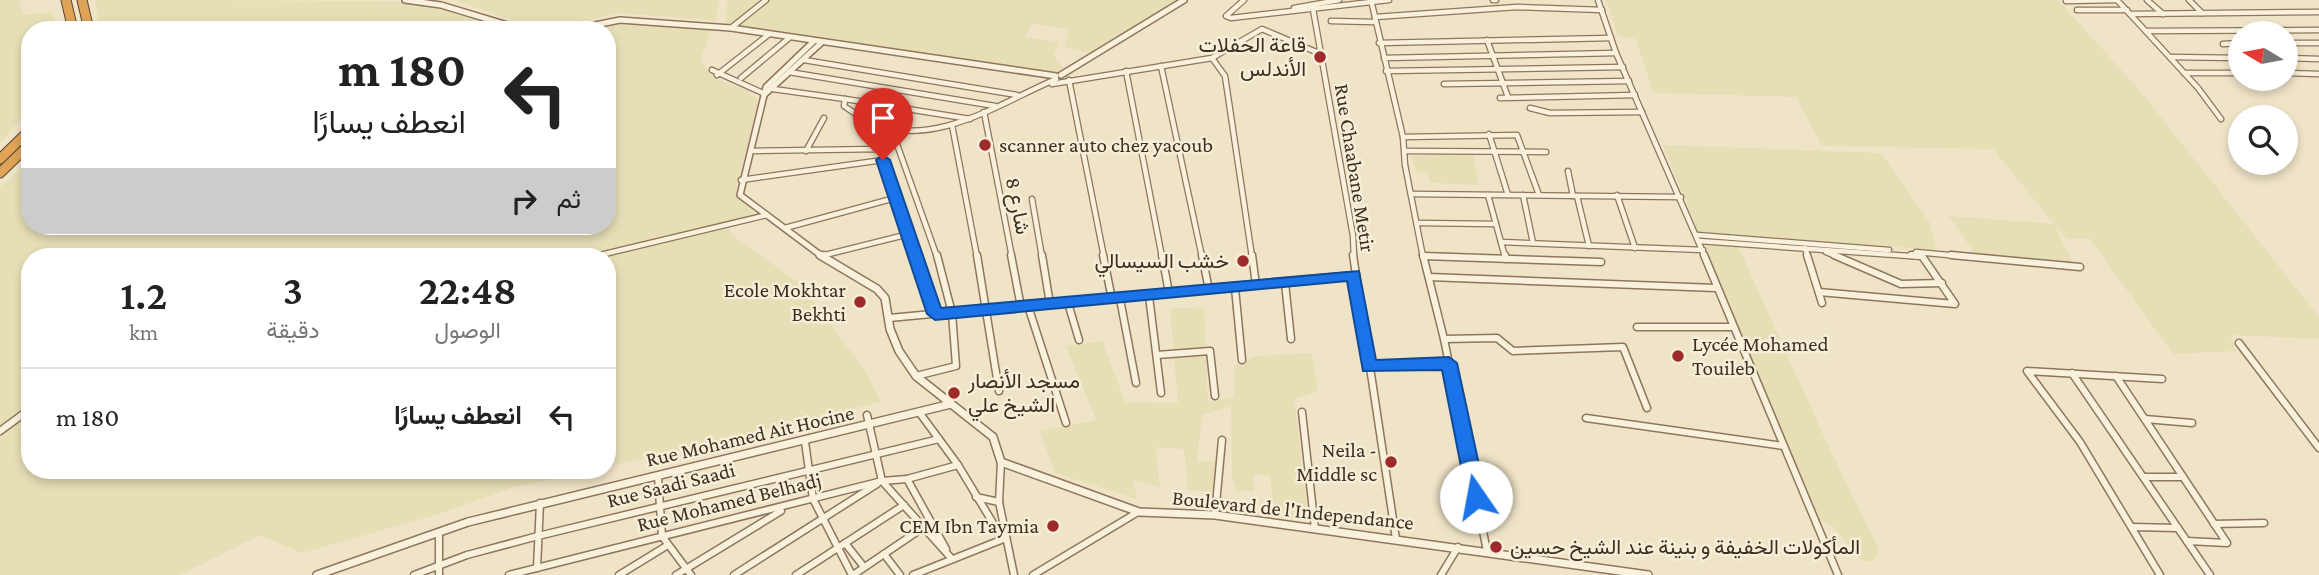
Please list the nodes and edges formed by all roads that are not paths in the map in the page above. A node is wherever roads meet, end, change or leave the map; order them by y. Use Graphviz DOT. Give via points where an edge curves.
graph roads {
  1 [pos="66,0"];
  2 [pos="82,0"];
  3 [pos="405,0"];
  4 [pos="766,0"];
  5 [pos="1184,0"];
  6 [pos="1244,0"];
  7 [pos="1339,0"];
  8 [pos="1389,0"];
  9 [pos="1597,0"];
  10 [pos="2116,0"];
  11 [pos="2147,0"];
  12 [pos="2189,0"];
  13 [pos="1371,1"];
  14 [pos="2066,1"];
  15 [pos="1313,9"];
  16 [pos="1602,10"];
  17 [pos="2077,10"];
  18 [pos="2128,12"];
  19 [pos="2319,12"];
  20 [pos="1264,13"];
  21 [pos="2202,13"];
  22 [pos="2162,14"];
  23 [pos="1374,19"];
  24 [pos="71,21"];
  25 [pos="87,21"];
  26 [pos="494,21"];
  27 [pos="615,21"];
  28 [pos="1331,21"];
  29 [pos="730,28"];
  30 [pos="2319,30"];
  31 [pos="2146,31"];
  32 [pos="768,35"];
  33 [pos="789,38"];
  34 [pos="1611,38"];
  35 [pos="1487,40"];
  36 [pos="813,41"];
  37 [pos="821,43"];
  38 [pos="1379,43"];
  39 [pos="2298,43"];
  40 [pos="2319,43"];
  41 [pos="2223,44"];
  42 [pos="2228,44"];
  43 [pos="1616,53"];
  44 [pos="1321,54"];
  45 [pos="1492,55"];
  46 [pos="2170,57"];
  47 [pos="1212,58"];
  48 [pos="1384,58"];
  49 [pos="2228,58"];
  50 [pos="2298,58"];
  51 [pos="2319,59"];
  52 [pos="804,60"];
  53 [pos="1161,66"];
  54 [pos="1623,67"];
  55 [pos="1497,69"];
  56 [pos="712,70"];
  57 [pos="1126,71"];
  58 [pos="1386,71"];
  59 [pos="789,72"];
  60 [pos="2184,73"];
  61 [pos="2228,73"];
  62 [pos="2298,74"];
  63 [pos="2319,74"];
  64 [pos="717,75"];
  65 [pos="1061,77"];
  66 [pos="741,78"];
  67 [pos="1629,80"];
  68 [pos="1503,83"];
  69 [pos="1444,84"];
  70 [pos="1035,88"];
  71 [pos="773,89"];
  72 [pos="765,94"];
  73 [pos="1017,95"];
  74 [pos="1635,95"];
  75 [pos="1507,96"];
  76 [pos="1500,98"];
  77 [pos="845,99"];
  78 [pos="995,106"];
  79 [pos="1530,107"];
  80 [pos="984,112"];
  81 [pos="1642,112"];
  82 [pos="824,118"];
  83 [pos="972,119"];
  84 [pos="2221,119"];
  85 [pos="952,125"];
  86 [pos="893,133"];
  87 [pos="1489,134"];
  88 [pos="1403,137"];
  89 [pos="21,139"];
  90 [pos="751,150"];
  91 [pos="806,151"];
  92 [pos="1405,151"];
  93 [pos="1524,152"];
  94 [pos="1546,152"];
  95 [pos="21,153"];
  96 [pos="1493,153"];
  97 [pos="0,159"];
  98 [pos="883,160"];
  99 [pos="1568,171"];
  100 [pos="0,173"];
  101 [pos="741,180"];
  102 [pos="1411,194"];
  103 [pos="1488,195"];
  104 [pos="1508,195"];
  105 [pos="1523,195"];
  106 [pos="1539,195"];
  107 [pos="1617,195"];
  108 [pos="1575,196"];
  109 [pos="1681,197"];
  110 [pos="895,198"];
  111 [pos="1032,199"];
  112 [pos="767,215"];
  113 [pos="1417,223"];
  114 [pos="1496,225"];
  115 [pos="785,228"];
  116 [pos="909,234"];
  117 [pos="1698,238"];
  118 [pos="1500,242"];
  119 [pos="1533,243"];
  120 [pos="1589,246"];
  121 [pos="1635,248"];
  122 [pos="1805,248"];
  123 [pos="1819,249"];
  124 [pos="1703,250"];
  125 [pos="616,251"];
  126 [pos="821,256"];
  127 [pos="1423,256"];
  128 [pos="1506,259"];
  129 [pos="1601,262"];
  130 [pos="2080,267"];
  131 [pos="1354,275"];
  132 [pos="1429,277"];
  133 [pos="1284,283"];
  134 [pos="1942,284"];
  135 [pos="1256,285"];
  136 [pos="1235,288"];
  137 [pos="1716,288"];
  138 [pos="1209,290"];
  139 [pos="1819,292"];
  140 [pos="1169,293"];
  141 [pos="1149,296"];
  142 [pos="1112,299"];
  143 [pos="1120,299"];
  144 [pos="1068,303"];
  145 [pos="1822,303"];
  146 [pos="1051,304"];
  147 [pos="1024,307"];
  148 [pos="985,310"];
  149 [pos="952,312"];
  150 [pos="935,314"];
  151 [pos="889,318"];
  152 [pos="1637,327"];
  153 [pos="1732,327"];
  154 [pos="1291,339"];
  155 [pos="1444,339"];
  156 [pos="1079,340"];
  157 [pos="2239,343"];
  158 [pos="1157,355"];
  159 [pos="1242,360"];
  160 [pos="1449,363"];
  161 [pos="1368,366"];
  162 [pos="2072,373"];
  163 [pos="916,376"];
  164 [pos="2116,376"];
  165 [pos="2162,379"];
  166 [pos="1136,383"];
  167 [pos="999,391"];
  168 [pos="1161,393"];
  169 [pos="1215,396"];
  170 [pos="951,404"];
  171 [pos="1647,408"];
  172 [pos="919,412"];
  173 [pos="1302,412"];
  174 [pos="867,415"];
  175 [pos="21,416"];
  176 [pos="1586,418"];
  177 [pos="2145,419"];
  178 [pos="1066,423"];
  179 [pos="2192,424"];
  180 [pos="871,425"];
  181 [pos="0,431"];
  182 [pos="939,439"];
  183 [pos="1222,440"];
  184 [pos="805,442"];
  185 [pos="1783,446"];
  186 [pos="2319,448"];
  187 [pos="878,453"];
  188 [pos="1001,462"];
  189 [pos="958,465"];
  190 [pos="810,470"];
  191 [pos="658,477"];
  192 [pos="2144,477"];
  193 [pos="2183,477"];
  194 [pos="907,479"];
  195 [pos="882,481"];
  196 [pos="976,497"];
  197 [pos="813,499"];
  198 [pos="999,502"];
  199 [pos="540,503"];
  200 [pos="904,505"];
  201 [pos="660,506"];
  202 [pos="788,507"];
  203 [pos="1139,512"];
  204 [pos="1215,515"];
  205 [pos="821,519"];
  206 [pos="2264,523"];
  207 [pos="2214,524"];
  208 [pos="924,527"];
  209 [pos="2132,527"];
  210 [pos="2178,528"];
  211 [pos="1315,529"];
  212 [pos="439,532"];
  213 [pos="538,536"];
  214 [pos="662,536"];
  215 [pos="1006,538"];
  216 [pos="1396,539"];
  217 [pos="2187,541"];
  218 [pos="845,543"];
  219 [pos="668,545"];
  220 [pos="1458,547"];
  221 [pos="837,548"];
  222 [pos="1488,551"];
  223 [pos="884,554"];
  224 [pos="952,559"];
  225 [pos="439,566"];
  226 [pos="864,567"];
  227 [pos="537,568"];
  228 [pos="689,572"];
  229 [pos="317,575"];
  230 [pos="414,575"];
  231 [pos="439,575"];
  232 [pos="509,575"];
  233 [pos="619,575"];
  234 [pos="676,575"];
  235 [pos="734,575"];
  236 [pos="796,575"];
  237 [pos="852,575"];
  238 [pos="900,575"];
  239 [pos="913,575"];
  240 [pos="1014,575"];
  241 [pos="1033,575"];
  242 [pos="1441,575"];
  243 [pos="1648,575"];
  244 [pos="1838,575"];
  245 [pos="2160,575"];
  246 [pos="2210,575"];
  1 -- 24 [label="highway"];
  2 -- 25 [label="highway"];
  3 -- 26 [label="street"];
  4 -- 29 [label="street"];
  5 -- 65 [label="street"];
  6 -- 20 [label="street" via="1226,16"];
  7 -- 20 [label="street"];
  8 -- 13 [label="street"];
  9 -- 16 [label="street"];
  10 -- 14 [label="street"];
  10 -- 18 [label="street"];
  11 -- 22 [label="street"];
  12 -- 21 [label="street"];
  13 -- 15 [label="street"];
  13 -- 23 [label="street"];
  15 -- 20 [label="street"];
  15 -- 44 [label="street, Rue Chaabane Metir"];
  16 -- 23 [label="street" via="1542,6"];
  16 -- 34 [label="street"];
  17 -- 18 [label="street"];
  18 -- 22 [label="street"];
  18 -- 31 [label="street"];
  19 -- 21 [label="street"];
  21 -- 22 [label="street"];
  23 -- 28 [label="street"];
  23 -- 38 [label="street"];
  27 -- 29 [label="street"];
  29 -- 32 [label="street"];
  30 -- 31 [label="street"];
  31 -- 46 [label="street"];
  32 -- 33 [label="street"];
  32 -- 64 [label="street"];
  33 -- 36 [label="street"];
  33 -- 66 [label="street"];
  34 -- 35 [label="street"];
  34 -- 43 [label="street"];
  35 -- 38 [label="street"];
  35 -- 45 [label="street"];
  36 -- 37 [label="street"];
  36 -- 72 [label="street" via="767,84"];
  37 -- 52 [label="street"];
  37 -- 65 [label="street"];
  38 -- 48 [label="street"];
  39 -- 40 [label="street"];
  41 -- 42 [label="street"];
  43 -- 45 [label="street"];
  43 -- 54 [label="street"];
  44 -- 47 [label="street" via="1262,29"];
  44 -- 131 [label="street, Rue Chaabane Metir" via="1353,236"];
  45 -- 48 [label="street"];
  45 -- 55 [label="street"];
  46 -- 49 [label="street"];
  46 -- 60 [label="street"];
  47 -- 53 [label="street"];
  47 -- 135 [label="street" via="1225,75"];
  48 -- 58 [label="street"];
  50 -- 51 [label="street"];
  52 -- 59 [label="street"];
  52 -- 73 [label="street"];
  53 -- 57 [label="street"];
  53 -- 138 [label="street"];
  54 -- 55 [label="street"];
  54 -- 67 [label="street"];
  55 -- 58 [label="street"];
  55 -- 68 [label="street"];
  56 -- 64 [label="street"];
  57 -- 65 [label="street"];
  57 -- 140 [label="street"];
  58 -- 88 [label="street"];
  59 -- 71 [label="street"];
  59 -- 78 [label="street"];
  60 -- 61 [label="street"];
  60 -- 84 [label="street"];
  62 -- 63 [label="street"];
  64 -- 72 [label="street"];
  65 -- 70 [label="street"];
  65 -- 70 [label="street"];
  65 -- 142 [label="street"];
  67 -- 68 [label="street"];
  67 -- 74 [label="street"];
  68 -- 69 [label="street"];
  68 -- 75 [label="street"];
  70 -- 73 [label="street"];
  71 -- 72 [label="street"];
  71 -- 77 [label="street"];
  72 -- 90 [label="street"];
  73 -- 78 [label="street"];
  74 -- 75 [label="street"];
  74 -- 81 [label="street"];
  75 -- 76 [label="street"];
  77 -- 83 [label="street"];
  77 -- 86 [label="street" via="844,106 860,119"];
  78 -- 80 [label="street"];
  79 -- 81 [label="street" via="1550,113"];
  80 -- 83 [label="street"];
  80 -- 147 [label="street, شارع 8"];
  81 -- 109 [label="street"];
  82 -- 91 [label="street"];
  83 -- 85 [label="street"];
  85 -- 86 [label="street"];
  85 -- 148 [label="street"];
  86 -- 149 [label="street"];
  87 -- 88 [label="street"];
  87 -- 93 [label="street" via="1517,135"];
  87 -- 96 [label="street"];
  88 -- 92 [label="street"];
  89 -- 97 [label="highway"];
  90 -- 91 [label="street"];
  90 -- 101 [label="street"];
  91 -- 98 [label="street" via="880,149"];
  92 -- 96 [label="street"];
  92 -- 102 [label="street"];
  93 -- 94 [label="street"];
  93 -- 96 [label="street"];
  93 -- 106 [label="street"];
  95 -- 100 [label="highway"];
  96 -- 104 [label="street"];
  98 -- 101 [label="street"];
  98 -- 110 [label="street"];
  99 -- 108 [label="street"];
  101 -- 112 [label="street" via="740,195"];
  102 -- 103 [label="street"];
  102 -- 113 [label="street"];
  103 -- 104 [label="street"];
  103 -- 114 [label="street"];
  104 -- 105 [label="street"];
  105 -- 106 [label="street"];
  105 -- 119 [label="street"];
  106 -- 108 [label="street"];
  107 -- 108 [label="street"];
  107 -- 109 [label="street"];
  107 -- 121 [label="street"];
  108 -- 120 [label="street"];
  109 -- 117 [label="street"];
  110 -- 115 [label="street"];
  110 -- 116 [label="street"];
  111 -- 146 [label="street"];
  112 -- 115 [label="street"];
  112 -- 125 [label="street"];
  113 -- 114 [label="street"];
  113 -- 127 [label="street"];
  114 -- 118 [label="street"];
  115 -- 126 [label="street"];
  116 -- 126 [label="street"];
  116 -- 150 [label="street"];
  117 -- 122 [label="street"];
  117 -- 124 [label="street"];
  117 -- 130 [label="street"];
  118 -- 119 [label="street"];
  118 -- 128 [label="street"];
  119 -- 120 [label="street"];
  120 -- 121 [label="street"];
  121 -- 124 [label="street"];
  122 -- 123 [label="street"];
  122 -- 139 [label="street"];
  123 -- 134 [label="street" via="1901,284"];
  123 -- 134 [label="street" via="1922,257"];
  124 -- 137 [label="street"];
  126 -- 151 [label="street" via="877,289 885,298"];
  127 -- 128 [label="street"];
  127 -- 132 [label="street"];
  128 -- 129 [label="street"];
  131 -- 133 [label="street"];
  131 -- 161 [label="street, Rue Chaabane Metir"];
  132 -- 137 [label="street"];
  132 -- 155 [label="street"];
  133 -- 135 [label="street"];
  133 -- 154 [label="street"];
  134 -- 139 [label="street" via="1954,304"];
  135 -- 136 [label="street"];
  136 -- 138 [label="street"];
  136 -- 159 [label="street"];
  137 -- 153 [label="street"];
  138 -- 140 [label="street"];
  139 -- 145 [label="street"];
  140 -- 141 [label="street"];
  141 -- 143 [label="street"];
  141 -- 158 [label="street"];
  142 -- 143 [label="street"];
  142 -- 144 [label="street"];
  143 -- 166 [label="street"];
  144 -- 146 [label="street"];
  144 -- 156 [label="street"];
  146 -- 147 [label="street"];
  147 -- 148 [label="street"];
  147 -- 178 [label="street"];
  148 -- 149 [label="street"];
  148 -- 167 [label="street"];
  149 -- 150 [label="street"];
  149 -- 163 [label="street" via="956,366"];
  150 -- 151 [label="street"];
  151 -- 163 [label="street" via="899,351"];
  152 -- 153 [label="street"];
  153 -- 185 [label="street"];
  155 -- 160 [label="street"];
  155 -- 171 [label="street" via="1499,339 1513,351 1623,347"];
  157 -- 186 [label="street"];
  158 -- 168 [label="street"];
  158 -- 169 [label="street" via="1210,351"];
  160 -- 161 [label="street"];
  160 -- 222 [label="street"];
  161 -- 216 [label="street, Rue Chaabane Metir"];
  162 -- 164 [label="street"];
  162 -- 192 [label="street"];
  162 -- 209 [label="street" via="2027,371 2080,442"];
  163 -- 170 [label="street"];
  164 -- 165 [label="street"];
  164 -- 177 [label="street"];
  170 -- 172 [label="street, Rue Mohamed Ait Hocine"];
  170 -- 188 [label="street" via="993,437"];
  172 -- 180 [label="street, Rue Mohamed Ait Hocine"];
  172 -- 182 [label="street"];
  173 -- 211 [label="street"];
  174 -- 180 [label="street"];
  175 -- 181 [label="street"];
  176 -- 185 [label="street"];
  177 -- 179 [label="street"];
  177 -- 193 [label="street"];
  180 -- 184 [label="street, Rue Mohamed Ait Hocine"];
  180 -- 187 [label="street"];
  182 -- 187 [label="street, Rue Saadi Saadi"];
  182 -- 189 [label="street"];
  183 -- 204 [label="street"];
  184 -- 190 [label="street"];
  184 -- 191 [label="street, Rue Mohamed Ait Hocine"];
  185 -- 244 [label="street"];
  187 -- 190 [label="street, Rue Saadi Saadi"];
  187 -- 195 [label="street"];
  188 -- 198 [label="street"];
  188 -- 203 [label="street, Boulevard de l'Independance"];
  189 -- 194 [label="street, Rue Mohamed Belhadj"];
  189 -- 196 [label="street"];
  190 -- 197 [label="street"];
  190 -- 201 [label="street, Rue Saadi Saadi"];
  191 -- 199 [label="street, Rue Mohamed Ait Hocine"];
  191 -- 201 [label="street"];
  192 -- 193 [label="street"];
  192 -- 210 [label="street"];
  193 -- 207 [label="street"];
  194 -- 195 [label="street, Rue Mohamed Belhadj"];
  194 -- 224 [label="street"];
  195 -- 197 [label="street, Rue Mohamed Belhadj"];
  195 -- 200 [label="street"];
  195 -- 205 [label="street"];
  196 -- 198 [label="street"];
  196 -- 215 [label="street"];
  197 -- 202 [label="street, Rue Mohamed Belhadj"];
  197 -- 205 [label="street"];
  198 -- 215 [label="street"];
  199 -- 212 [label="street, Rue Mohamed Ait Hocine"];
  199 -- 213 [label="street"];
  200 -- 208 [label="street"];
  200 -- 218 [label="street"];
  201 -- 213 [label="street, Rue Saadi Saadi"];
  201 -- 214 [label="street"];
  202 -- 214 [label="street, Rue Mohamed Belhadj"];
  202 -- 228 [label="street"];
  203 -- 204 [label="street, Boulevard de l'Independance"];
  203 -- 241 [label="street"];
  204 -- 211 [label="street, Boulevard de l'Independance"];
  205 -- 221 [label="street"];
  205 -- 235 [label="street"];
  206 -- 207 [label="street"];
  207 -- 217 [label="street" via="2227,542"];
  208 -- 223 [label="street"];
  208 -- 224 [label="street"];
  209 -- 210 [label="street"];
  209 -- 245 [label="street"];
  210 -- 217 [label="street"];
  211 -- 216 [label="street, Boulevard de l'Independance"];
  212 -- 225 [label="street"];
  212 -- 229 [label="street, Rue Mohamed Ait Hocine"];
  213 -- 225 [label="street, Rue Saadi Saadi"];
  213 -- 227 [label="street"];
  214 -- 219 [label="street"];
  214 -- 227 [label="street, Rue Mohamed Belhadj"];
  215 -- 224 [label="street"];
  215 -- 240 [label="street"];
  216 -- 220 [label="street, Boulevard de l'Independance"];
  217 -- 246 [label="street"];
  218 -- 221 [label="street"];
  218 -- 226 [label="street"];
  219 -- 228 [label="street"];
  219 -- 233 [label="street"];
  220 -- 222 [label="street, Boulevard de l'Independance"];
  220 -- 242 [label="street"];
  221 -- 236 [label="street"];
  221 -- 237 [label="street"];
  222 -- 243 [label="street, Boulevard de l'Independance"];
  223 -- 226 [label="street"];
  223 -- 238 [label="street"];
  224 -- 239 [label="street"];
  225 -- 230 [label="street, Rue Saadi Saadi"];
  225 -- 231 [label="street"];
  226 -- 237 [label="street"];
  227 -- 232 [label="street, Rue Mohamed Belhadj"];
  228 -- 234 [label="street"];
}
